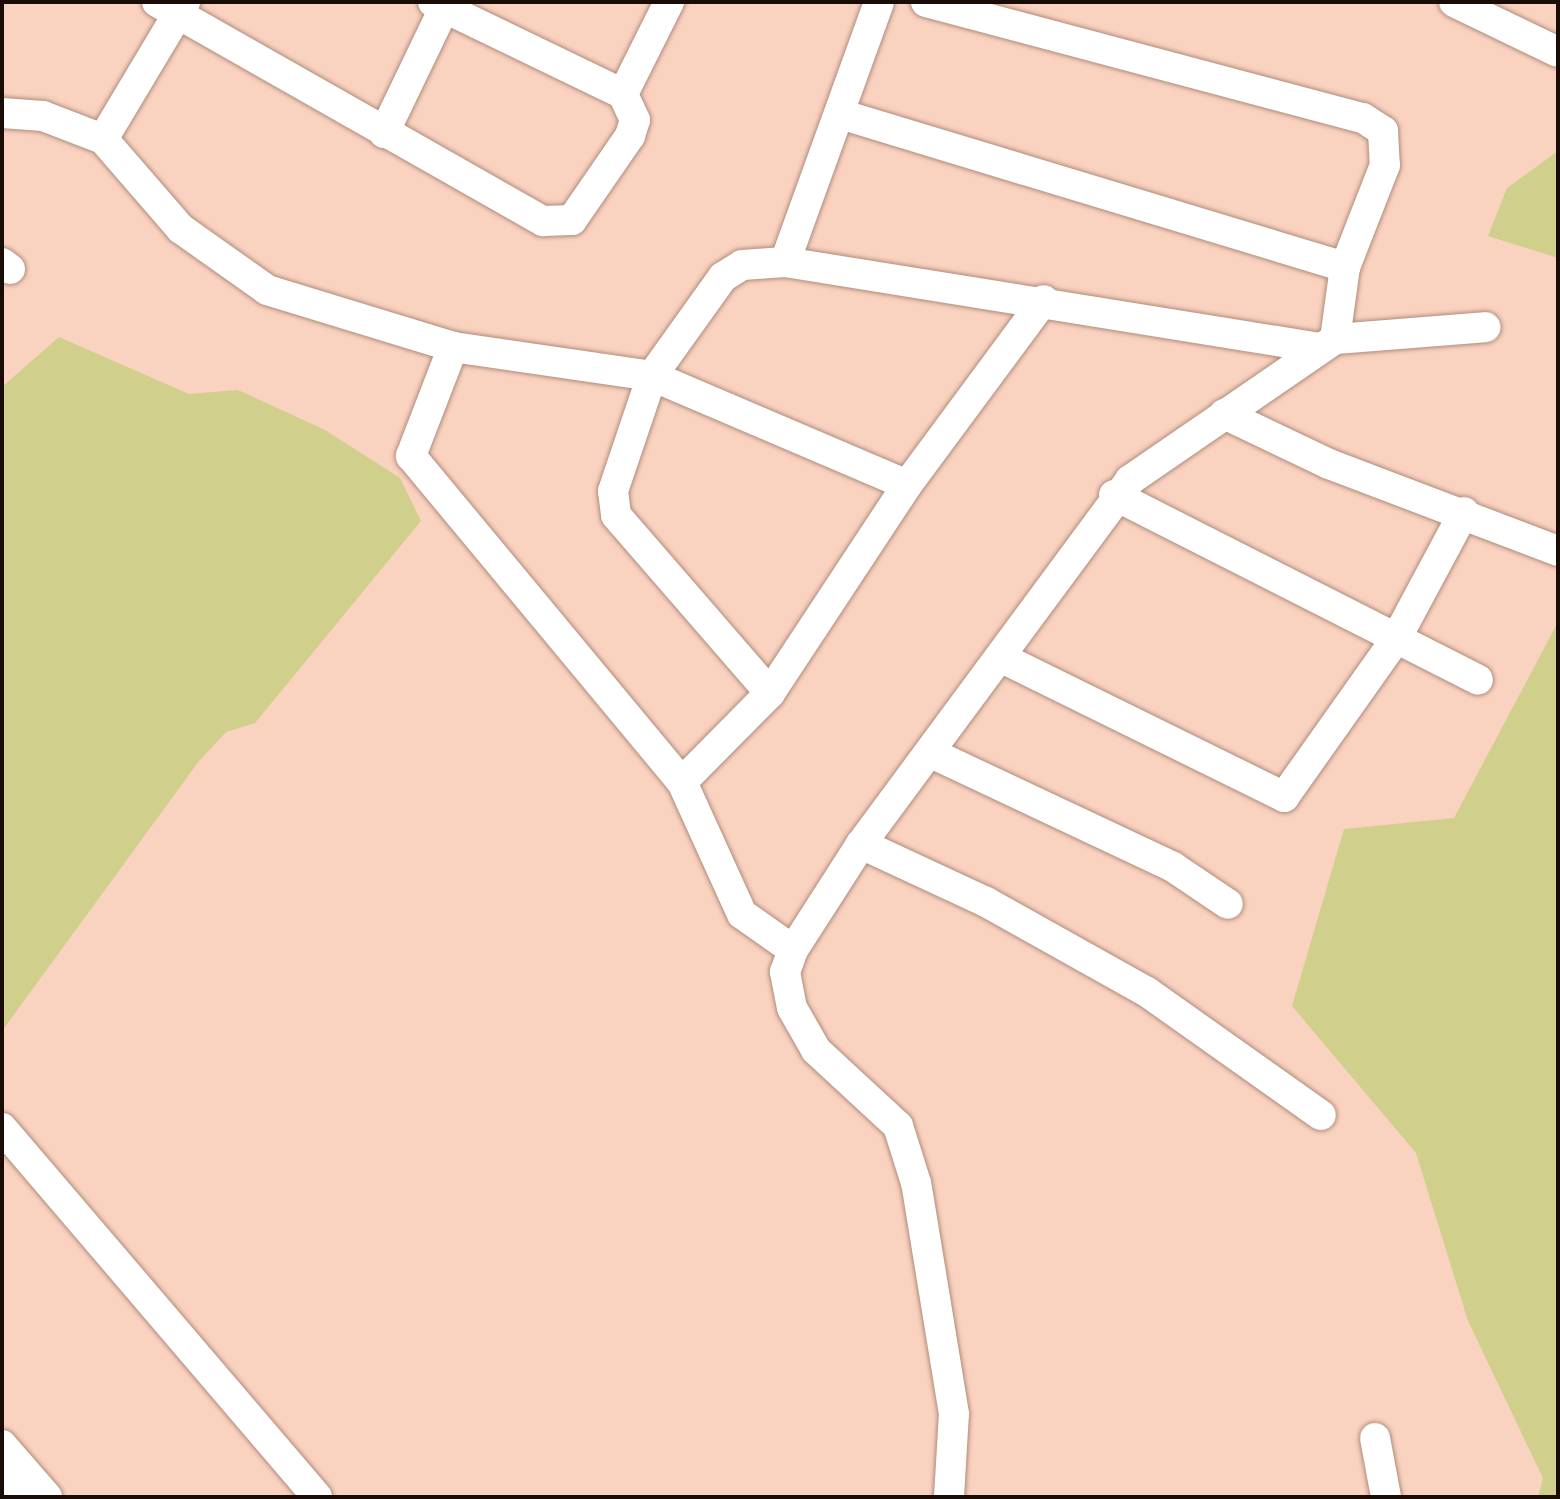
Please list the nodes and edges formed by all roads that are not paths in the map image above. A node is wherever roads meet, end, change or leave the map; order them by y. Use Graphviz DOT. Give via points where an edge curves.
graph roads {
  1 [pos="669,2"];
  2 [pos="879,2"];
  3 [pos="926,2"];
  4 [pos="1454,2"];
  5 [pos="441,4"];
  6 [pos="174,6"];
  7 [pos="1558,52"];
  8 [pos="623,94"];
  9 [pos="2,113"];
  10 [pos="840,114"];
  11 [pos="384,133"];
  12 [pos="103,139"];
  13 [pos="785,262"];
  14 [pos="1345,267"];
  15 [pos="1044,300"];
  16 [pos="1486,327"];
  17 [pos="1327,343"];
  18 [pos="453,347"];
  19 [pos="652,376"];
  20 [pos="1224,414"];
  21 [pos="907,485"];
  22 [pos="1114,495"];
  23 [pos="1464,512"];
  24 [pos="1558,551"];
  25 [pos="1396,639"];
  26 [pos="1000,657"];
  27 [pos="1478,680"];
  28 [pos="770,693"];
  29 [pos="931,753"];
  30 [pos="682,782"];
  31 [pos="861,844"];
  32 [pos="1228,904"];
  33 [pos="793,950"];
  34 [pos="1321,1115"];
  35 [pos="2,1128"];
  36 [pos="1375,1438"];
  37 [pos="2,1445"];
  38 [pos="2,1476"];
  39 [pos="10,1497"];
  40 [pos="47,1497"];
  41 [pos="317,1497"];
  42 [pos="949,1497"];
  43 [pos="1386,1497"];
  1 -- 8 [label="street"];
  2 -- 10 [label="street"];
  3 -- 14 [label="street" via="1373,124 1389,144 1387,155"];
  4 -- 7 [label="street"];
  5 -- 8 [label="street"];
  5 -- 11 [label="street"];
  6 -- 11 [label="street"];
  6 -- 12 [label="street"];
  8 -- 11 [label="street" via="635,120 630,136 585,210 561,225"];
  9 -- 12 [label="street" via="43,116"];
  10 -- 13 [label="street"];
  10 -- 14 [label="street"];
  12 -- 18 [label="street" via="181,229 267,290"];
  13 -- 15 [label="street"];
  13 -- 19 [label="street" via="742,265 723,277"];
  14 -- 17 [label="street"];
  15 -- 17 [label="street"];
  15 -- 21 [label="street"];
  16 -- 17 [label="street"];
  17 -- 20 [label="street"];
  18 -- 19 [label="street"];
  18 -- 30 [label="street" via="411,456"];
  19 -- 21 [label="street"];
  19 -- 28 [label="street" via="613,491 616,515"];
  20 -- 22 [label="street"];
  20 -- 23 [label="street" via="1329,464"];
  21 -- 28 [label="street"];
  22 -- 25 [label="street"];
  22 -- 26 [label="street"];
  23 -- 24 [label="street"];
  23 -- 25 [label="street"];
  25 -- 26 [label="street" via="1284,797"];
  25 -- 27 [label="street"];
  26 -- 29 [label="street"];
  28 -- 30 [label="street"];
  29 -- 31 [label="street"];
  29 -- 32 [label="street" via="1173,867"];
  30 -- 33 [label="street" via="742,914"];
  31 -- 33 [label="street"];
  31 -- 34 [label="street" via="986,902 1147,992"];
  33 -- 42 [label="street" via="785,972 792,1008 816,1050 898,1126 916,1183 954,1414"];
  35 -- 41 [label="street"];
  36 -- 43 [label="street"];
  37 -- 40 [label="street"];
  38 -- 39 [label="main road"];
}
